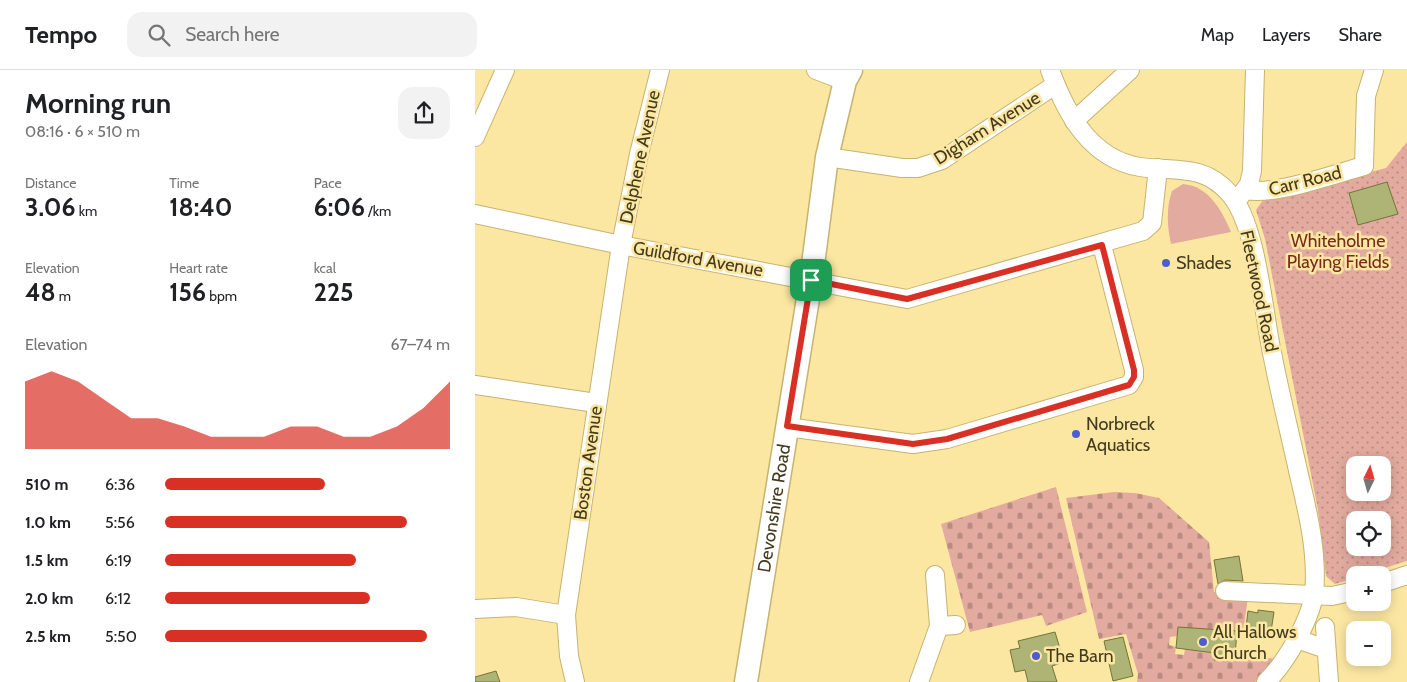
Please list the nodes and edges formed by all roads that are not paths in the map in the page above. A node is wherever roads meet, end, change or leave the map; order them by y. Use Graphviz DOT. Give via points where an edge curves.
graph roads {
  1 [pos="505,70"];
  2 [pos="660,70"];
  3 [pos="816,70"];
  4 [pos="1130,70"];
  5 [pos="1255,70"];
  6 [pos="1374,70"];
  7 [pos="848,76"];
  8 [pos="1053,78"];
  9 [pos="1074,121"];
  10 [pos="475,137"];
  11 [pos="827,157"];
  12 [pos="1158,168"];
  13 [pos="1241,196"];
  14 [pos="475,214"];
  15 [pos="621,245"];
  16 [pos="1102,245"];
  17 [pos="811,280"];
  18 [pos="475,385"];
  19 [pos="596,403"];
  20 [pos="787,426"];
  21 [pos="935,575"];
  22 [pos="1407,575"];
  23 [pos="1391,580"];
  24 [pos="1225,590"];
  25 [pos="1346,594"];
  26 [pos="1314,596"];
  27 [pos="475,609"];
  28 [pos="566,615"];
  29 [pos="1325,627"];
  30 [pos="1297,638"];
  31 [pos="1326,649"];
  32 [pos="575,682"];
  33 [pos="745,682"];
  34 [pos="919,682"];
  35 [pos="1266,682"];
  36 [pos="1329,682"];
  1 -- 10 [label="street"];
  2 -- 15 [label="street, Delphene Avenue"];
  3 -- 7 [label="street"];
  4 -- 9 [label="street"];
  5 -- 13 [label="street" via="1252,172"];
  6 -- 13 [label="street, Carr Road" via="1367,96 1364,166"];
  7 -- 11 [label="main road, Devonshire Road"];
  8 -- 9 [label="street, Fleetwood Road"];
  8 -- 11 [label="street, Digham Avenue" via="942,160 918,168 902,168"];
  9 -- 12 [label="street, Fleetwood Road" via="1091,143 1114,159 1140,167"];
  11 -- 17 [label="main road, Devonshire Road"];
  12 -- 13 [label="street, Fleetwood Road" via="1199,172"];
  12 -- 16 [label="street, Guildford Avenue" via="1153,223 1138,234"];
  13 -- 26 [label="street, Fleetwood Road" via="1313,544"];
  14 -- 15 [label="street, Guildford Avenue"];
  15 -- 17 [label="street, Guildford Avenue"];
  15 -- 19 [label="street, Boston Avenue"];
  16 -- 17 [label="street, Guildford Avenue" via="907,299"];
  16 -- 20 [label="street" via="1134,370 1129,385 947,439 922,443"];
  17 -- 20 [label="main road, Devonshire Road"];
  18 -- 19 [label="street"];
  19 -- 28 [label="street, Boston Avenue"];
  20 -- 33 [label="main road, Devonshire Road"];
  21 -- 34 [label="street" via="948,626"];
  22 -- 23 [label="street"];
  24 -- 26 [label="street"];
  25 -- 26 [label="street"];
  26 -- 30 [label="street"];
  27 -- 28 [label="street" via="516,607"];
  28 -- 32 [label="street, Boston Avenue"];
  29 -- 31 [label="street"];
  30 -- 31 [label="street"];
  30 -- 35 [label="street" via="1289,656"];
  31 -- 36 [label="street"];
}
